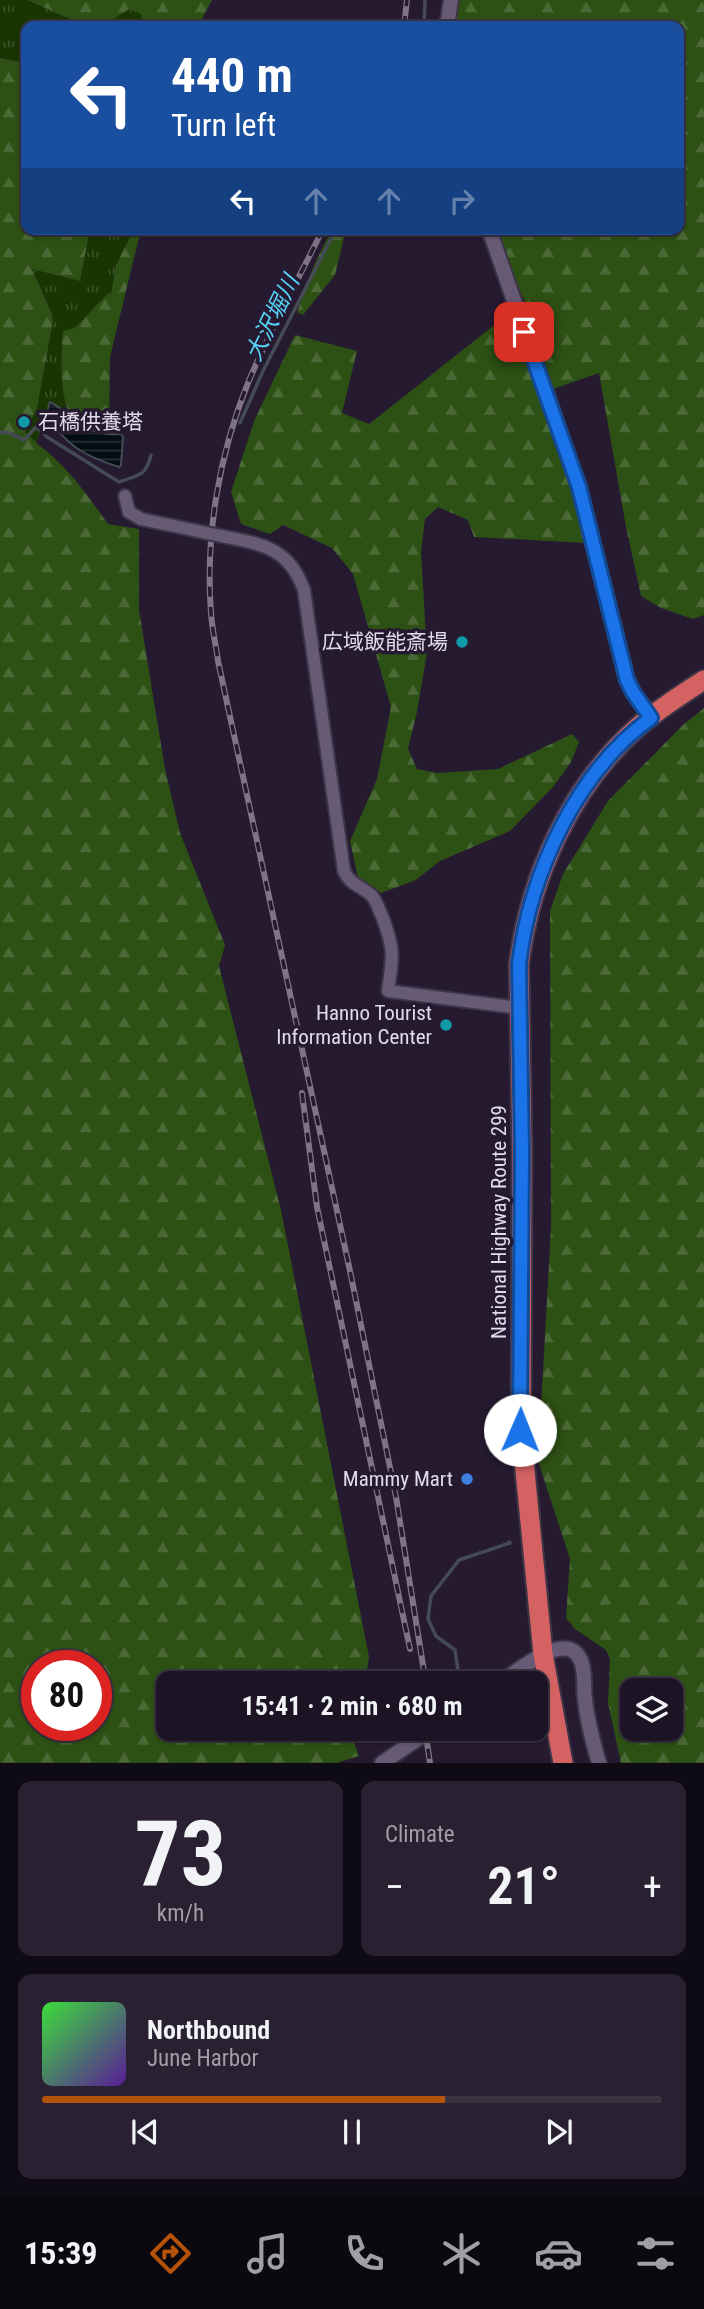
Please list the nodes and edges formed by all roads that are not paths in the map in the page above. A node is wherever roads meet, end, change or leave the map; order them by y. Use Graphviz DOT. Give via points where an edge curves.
graph roads {
  1 [pos="451,0"];
  2 [pos="448,21"];
  3 [pos="491,235"];
  4 [pos="125,496"];
  5 [pos="704,680"];
  6 [pos="651,718"];
  7 [pos="520,1008"];
  8 [pos="543,1654"];
  9 [pos="518,1671"];
  10 [pos="414,1741"];
  11 [pos="382,1763"];
  12 [pos="563,1763"];
  13 [pos="598,1763"];
  1 -- 2 [label="street"];
  3 -- 6 [label="street" via="579,487 627,680"];
  4 -- 7 [label="street, bridge" via="129,512 141,519 249,541 293,565 304,590 344,871 376,902 391,940 388,991"];
  5 -- 6 [label="highway, National Highway Route 299"];
  6 -- 7 [label="highway, National Highway Route 299" via="597,772 551,847 522,940"];
  7 -- 8 [label="highway, National Highway Route 299" via="520,1430"];
  8 -- 9 [label="street"];
  8 -- 12 [label="highway, National Highway Route 299"];
  8 -- 13 [label="street" via="569,1648 581,1660"];
  10 -- 11 [label="street"];
}
